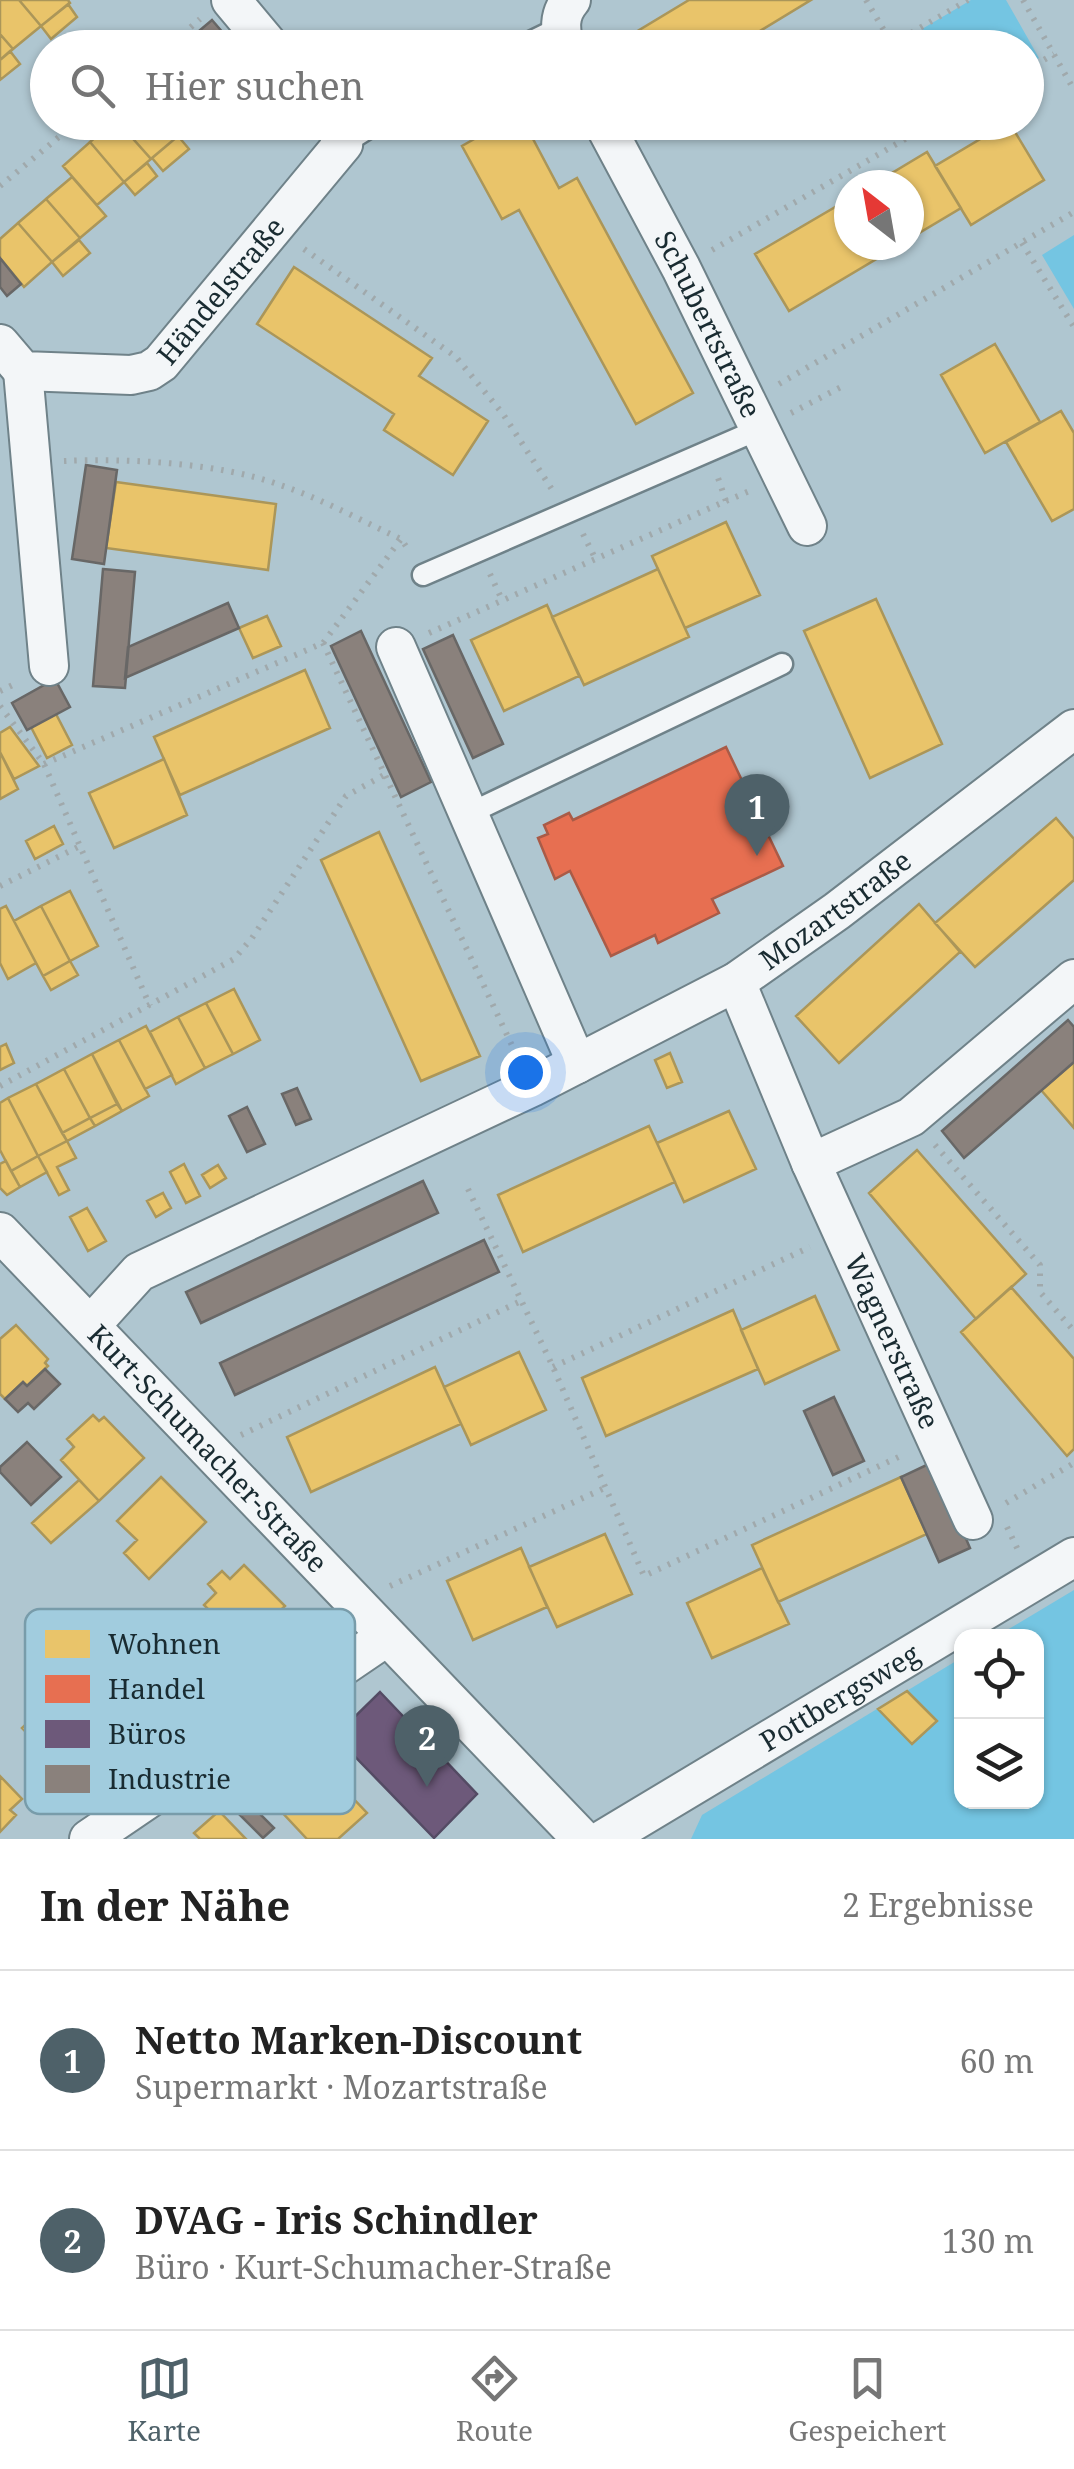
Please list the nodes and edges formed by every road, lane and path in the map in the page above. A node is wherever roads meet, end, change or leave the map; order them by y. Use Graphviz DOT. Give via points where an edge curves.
graph roads {
  1 [pos="866,0"];
  2 [pos="968,0"];
  3 [pos="1023,0"];
  4 [pos="220,6"];
  5 [pos="189,30"];
  6 [pos="249,30"];
  7 [pos="884,30"];
  8 [pos="916,30"];
  9 [pos="1040,30"];
  10 [pos="1044,37"];
  11 [pos="1054,54"];
  12 [pos="1044,60"];
  13 [pos="1074,90"];
  14 [pos="55,140"];
  15 [pos="333,140"];
  16 [pos="612,140"];
  17 [pos="904,140"];
  18 [pos="0,186"];
  19 [pos="1074,212"];
  20 [pos="274,229"];
  21 [pos="1022,243"];
  22 [pos="681,268"];
  23 [pos="1074,327"];
  24 [pos="11,358"];
  25 [pos="843,386"];
  26 [pos="755,415"];
  27 [pos="708,452"];
  28 [pos="31,462"];
  29 [pos="567,513"];
  30 [pos="807,526"];
  31 [pos="402,538"];
  32 [pos="423,575"];
  33 [pos="323,643"];
  34 [pos="396,647"];
  35 [pos="782,664"];
  36 [pos="49,666"];
  37 [pos="0,706"];
  38 [pos="1074,728"];
  39 [pos="44,764"];
  40 [pos="384,774"];
  41 [pos="466,816"];
  42 [pos="80,846"];
  43 [pos="0,886"];
  44 [pos="1074,979"];
  45 [pos="736,982"];
  46 [pos="150,1006"];
  47 [pos="577,1064"];
  48 [pos="0,1086"];
  49 [pos="532,1087"];
  50 [pos="912,1117"];
  51 [pos="811,1163"];
  52 [pos="468,1189"];
  53 [pos="0,1232"];
  54 [pos="842,1232"];
  55 [pos="521,1301"];
  56 [pos="91,1325"];
  57 [pos="1074,1331"];
  58 [pos="552,1367"];
  59 [pos="937,1439"];
  60 [pos="208,1451"];
  61 [pos="1074,1464"];
  62 [pos="607,1487"];
  63 [pos="985,1514"];
  64 [pos="1074,1557"];
  65 [pos="1033,1580"];
  66 [pos="352,1602"];
  67 [pos="386,1636"];
  68 [pos="355,1657"];
  69 [pos="126,1814"];
  70 [pos="89,1839"];
  71 [pos="582,1839"];
  72 [pos="604,1839"];
  1 -- 7 [label="path"];
  2 -- 8 [label="path"];
  3 -- 9 [label="path"];
  4 -- 5 [label="path"];
  4 -- 6 [label="street"];
  10 -- 11 [label="path"];
  11 -- 12 [label="path"];
  11 -- 13 [label="path"];
  14 -- 18 [label="path"];
  15 -- 20 [label="street, Händelstraße"];
  16 -- 22 [label="street, Schubertstraße"];
  17 -- 22 [label="path"];
  19 -- 21 [label="path"];
  20 -- 24 [label="street, Händelstraße" via="171,354 149,371 132,375"];
  20 -- 29 [label="path" via="456,357 503,414"];
  21 -- 23 [label="path"];
  21 -- 26 [label="path"];
  22 -- 26 [label="street, Schubertstraße"];
  24 -- 28 [label="street, Händelstraße"];
  25 -- 26 [label="path"];
  26 -- 27 [label="lane"];
  26 -- 30 [label="street, Schubertstraße"];
  27 -- 29 [label="lane"];
  27 -- 34 [label="path" via="726,502"];
  28 -- 31 [label="path" via="143,462 237,474 279,484"];
  28 -- 36 [label="street, Händelstraße"];
  29 -- 32 [label="lane"];
  31 -- 32 [label="path"];
  31 -- 33 [label="path"];
  33 -- 39 [label="path"];
  33 -- 40 [label="path"];
  34 -- 41 [label="street"];
  35 -- 41 [label="lane"];
  37 -- 39 [label="path"];
  38 -- 45 [label="street, Mozartstraße"];
  39 -- 42 [label="path"];
  40 -- 46 [label="path" via="346,796 234,959"];
  40 -- 49 [label="path"];
  41 -- 47 [label="street"];
  42 -- 43 [label="path"];
  42 -- 46 [label="path"];
  44 -- 50 [label="street"];
  45 -- 47 [label="street, Mozartstraße"];
  45 -- 51 [label="street, Wagnerstraße"];
  46 -- 48 [label="path"];
  47 -- 49 [label="street, Mozartstraße"];
  49 -- 56 [label="street, Mozartstraße" via="139,1272"];
  50 -- 51 [label="street"];
  50 -- 57 [label="path" via="1040,1265 1040,1292"];
  51 -- 54 [label="street, Wagnerstraße"];
  52 -- 55 [label="path"];
  53 -- 56 [label="street, Kurt-Schumacher-Straße"];
  54 -- 58 [label="path"];
  54 -- 59 [label="street, Wagnerstraße"];
  55 -- 58 [label="path"];
  55 -- 60 [label="path"];
  56 -- 60 [label="street, Kurt-Schumacher-Straße"];
  58 -- 62 [label="path"];
  59 -- 62 [label="path" via="644,1576"];
  59 -- 63 [label="street, Wagnerstraße"];
  60 -- 66 [label="street, Kurt-Schumacher-Straße"];
  61 -- 63 [label="path"];
  62 -- 66 [label="path"];
  63 -- 65 [label="path"];
  64 -- 65 [label="street, Pottbergsweg"];
  65 -- 72 [label="street, Pottbergsweg"];
  66 -- 67 [label="street, Kurt-Schumacher-Straße"];
  67 -- 68 [label="street"];
  67 -- 71 [label="street, Kurt-Schumacher-Straße"];
  69 -- 70 [label="street"];
}
